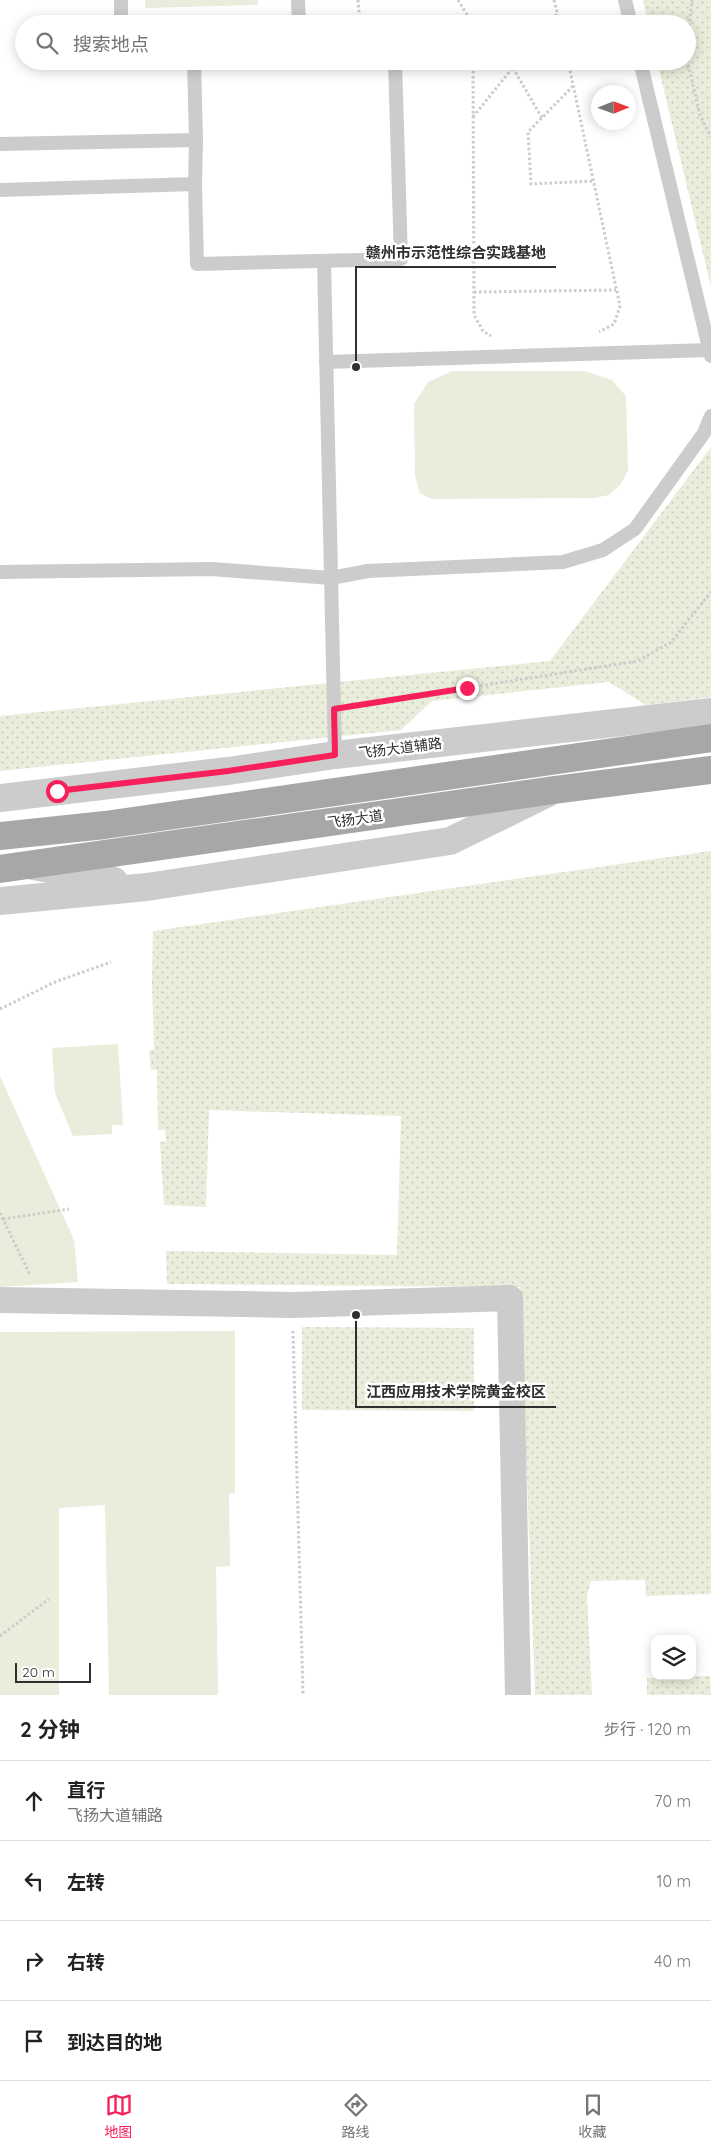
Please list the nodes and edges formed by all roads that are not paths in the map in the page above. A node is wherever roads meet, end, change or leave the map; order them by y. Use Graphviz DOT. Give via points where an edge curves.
graph roads {
  1 [pos="121,0"];
  2 [pos="298,0"];
  3 [pos="625,0"];
  4 [pos="121,15"];
  5 [pos="299,15"];
  6 [pos="629,15"];
  7 [pos="194,70"];
  8 [pos="395,70"];
  9 [pos="642,70"];
  10 [pos="196,140"];
  11 [pos="0,144"];
  12 [pos="195,184"];
  13 [pos="0,190"];
  14 [pos="324,261"];
  15 [pos="710,353"];
  16 [pos="326,362"];
  17 [pos="711,416"];
  18 [pos="0,572"];
  19 [pos="331,578"];
  20 [pos="711,712"];
  21 [pos="711,738"];
  22 [pos="335,755"];
  23 [pos="711,770"];
  24 [pos="554,790"];
  25 [pos="0,798"];
  26 [pos="0,836"];
  27 [pos="31,866"];
  28 [pos="0,869"];
  29 [pos="147,887"];
  30 [pos="0,901"];
  31 [pos="0,1300"];
  32 [pos="518,1695"];
  1 -- 4 [label="lane"];
  2 -- 5 [label="lane"];
  3 -- 6 [label="lane"];
  7 -- 10 [label="lane"];
  8 -- 14 [label="lane" via="400,259"];
  9 -- 15 [label="lane"];
  10 -- 11 [label="lane"];
  10 -- 12 [label="lane"];
  12 -- 13 [label="lane"];
  12 -- 14 [label="lane" via="197,264"];
  14 -- 16 [label="lane"];
  15 -- 16 [label="lane"];
  16 -- 19 [label="lane"];
  17 -- 19 [label="lane" via="704,433 635,529 603,550 563,562 368,571"];
  18 -- 19 [label="lane" via="211,570"];
  19 -- 22 [label="lane"];
  20 -- 22 [label="street, 飞扬大道辅路"];
  21 -- 26 [label="main road" via="105,826"];
  22 -- 25 [label="street, 飞扬大道辅路"];
  23 -- 24 [label="main road, 飞扬大道"];
  24 -- 27 [label="main road, 飞扬大道"];
  24 -- 29 [label="street" via="450,841"];
  27 -- 28 [label="main road, 飞扬大道"];
  27 -- 29 [label="street"];
  29 -- 30 [label="street"];
  31 -- 32 [label="street" via="293,1305 510,1298"];
}
